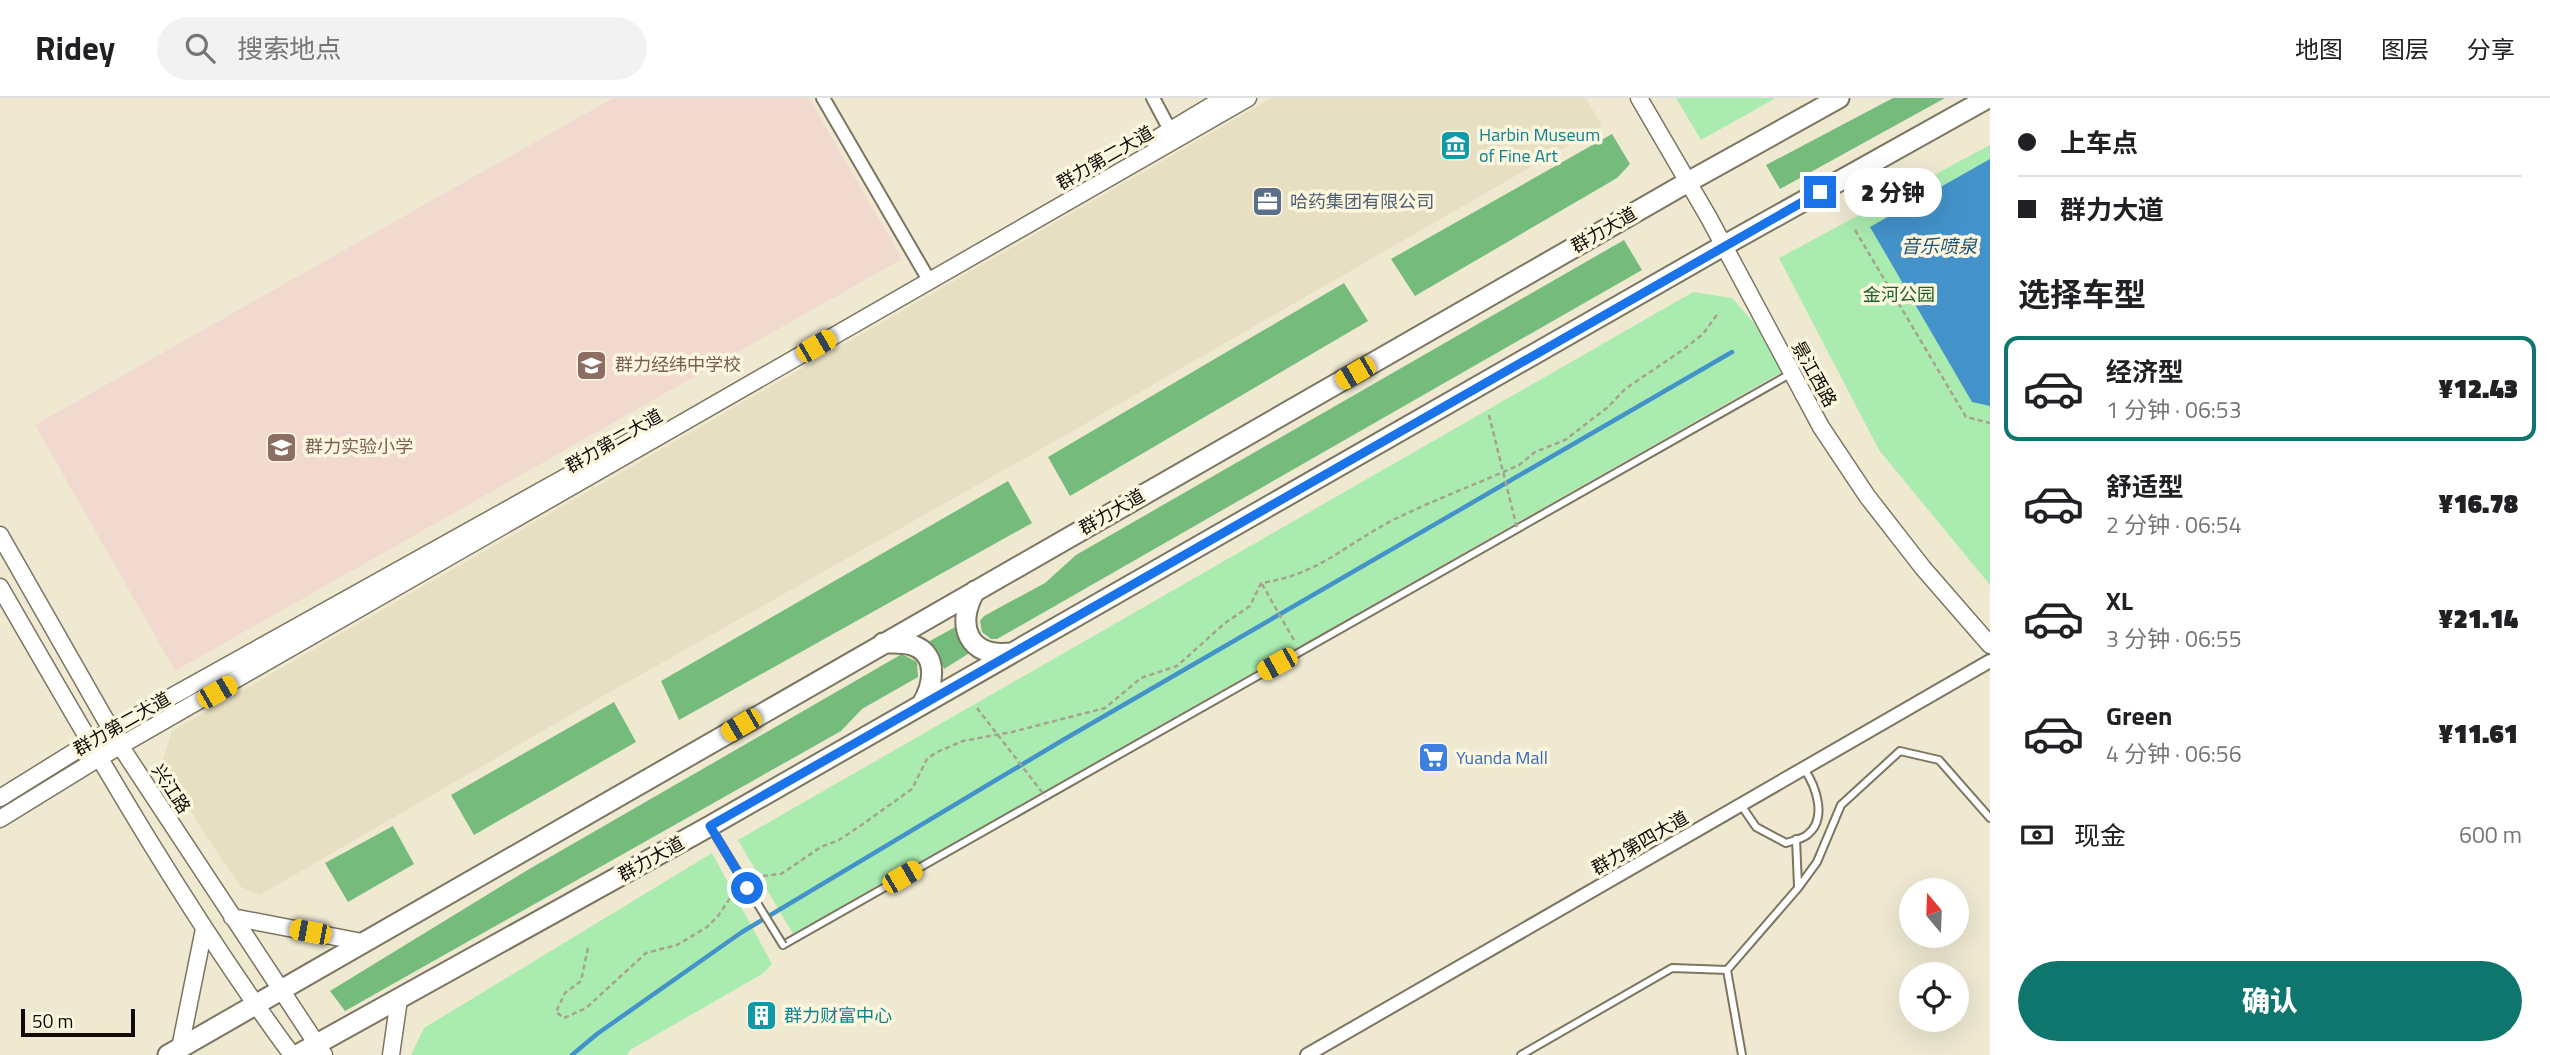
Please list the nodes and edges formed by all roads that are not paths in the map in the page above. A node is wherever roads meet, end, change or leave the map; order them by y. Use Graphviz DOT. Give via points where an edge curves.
graph roads {
  1 [pos="823,98"];
  2 [pos="1153,98"];
  3 [pos="1224,98"];
  4 [pos="1248,98"];
  5 [pos="1639,98"];
  6 [pos="1839,98"];
  7 [pos="1988,98"];
  8 [pos="1170,130"];
  9 [pos="1688,182"];
  10 [pos="1723,246"];
  11 [pos="926,275"];
  12 [pos="1792,373"];
  13 [pos="0,535"];
  14 [pos="0,587"];
  15 [pos="975,591"];
  16 [pos="883,643"];
  17 [pos="1990,645"];
  18 [pos="1014,652"];
  19 [pos="1990,661"];
  20 [pos="922,704"];
  21 [pos="113,731"];
  22 [pos="90,743"];
  23 [pos="121,747"];
  24 [pos="99,758"];
  25 [pos="1804,769"];
  26 [pos="0,798"];
  27 [pos="1741,805"];
  28 [pos="1990,818"];
  29 [pos="0,819"];
  30 [pos="710,826"];
  31 [pos="1796,839"];
  32 [pos="1798,887"];
  33 [pos="232,917"];
  34 [pos="204,929"];
  35 [pos="362,942"];
  36 [pos="1727,970"];
  37 [pos="279,990"];
  38 [pos="399,999"];
  39 [pos="255,1004"];
  40 [pos="320,1050"];
  41 [pos="174,1051"];
  42 [pos="295,1055"];
  43 [pos="391,1055"];
  44 [pos="1307,1055"];
  45 [pos="1521,1055"];
  46 [pos="1742,1055"];
  1 -- 11 [label="street"];
  2 -- 8 [label="street"];
  3 -- 8 [label="main road, 群力第二大道"];
  4 -- 23 [label="main road, 群力第二大道"];
  5 -- 9 [label="main road, 景江西路"];
  6 -- 9 [label="main road, 群力大道"];
  7 -- 10 [label="main road, 群力大道"];
  8 -- 11 [label="main road, 群力第二大道"];
  9 -- 10 [label="main road, 景江西路"];
  9 -- 15 [label="main road, 群力大道"];
  10 -- 12 [label="main road, 景江西路"];
  10 -- 18 [label="main road, 群力大道"];
  11 -- 21 [label="main road, 群力第二大道"];
  12 -- 17 [label="main road, 景江西路" via="1867,496"];
  12 -- 30 [label="lane, bridge" via="783,945"];
  13 -- 21 [label="main road, 兴江路"];
  14 -- 22 [label="main road"];
  15 -- 16 [label="main road, 群力大道"];
  15 -- 18 [label="main road" via="965,613 976,646 992,654"];
  16 -- 20 [label="main road" via="910,644 924,653 933,680"];
  16 -- 35 [label="main road, 群力大道"];
  18 -- 20 [label="main road, 群力大道"];
  19 -- 25 [label="street, 群力第四大道"];
  20 -- 30 [label="main road, 群力大道"];
  21 -- 22 [label="main road, 群力第二大道"];
  21 -- 23 [label="main road, 兴江路"];
  22 -- 24 [label="main road"];
  22 -- 26 [label="main road, 群力第二大道"];
  23 -- 24 [label="main road, 群力第二大道"];
  23 -- 33 [label="main road, 兴江路"];
  24 -- 29 [label="main road, 群力第二大道"];
  24 -- 34 [label="main road"];
  25 -- 27 [label="street, 群力第四大道"];
  25 -- 31 [label="lane" via="1815,785 1817,819 1807,835"];
  27 -- 31 [label="lane" via="1767,835 1786,843"];
  27 -- 44 [label="street, 群力第四大道"];
  28 -- 32 [label="lane" via="1939,760 1900,751 1841,806 1816,862"];
  30 -- 38 [label="main road, 群力大道"];
  31 -- 32 [label="lane"];
  32 -- 36 [label="lane"];
  33 -- 35 [label="main road"];
  33 -- 37 [label="main road, 兴江路"];
  34 -- 39 [label="main road"];
  34 -- 41 [label="main road"];
  35 -- 37 [label="main road, 群力大道"];
  36 -- 45 [label="lane" via="1672,968"];
  36 -- 46 [label="lane"];
  37 -- 39 [label="main road, 群力大道"];
  37 -- 40 [label="main road, 兴江路"];
  38 -- 40 [label="main road, 群力大道"];
  38 -- 43 [label="main road"];
  39 -- 41 [label="main road, 群力大道"];
  39 -- 42 [label="main road"];
  40 -- 42 [label="main road, 群力大道"];
}
